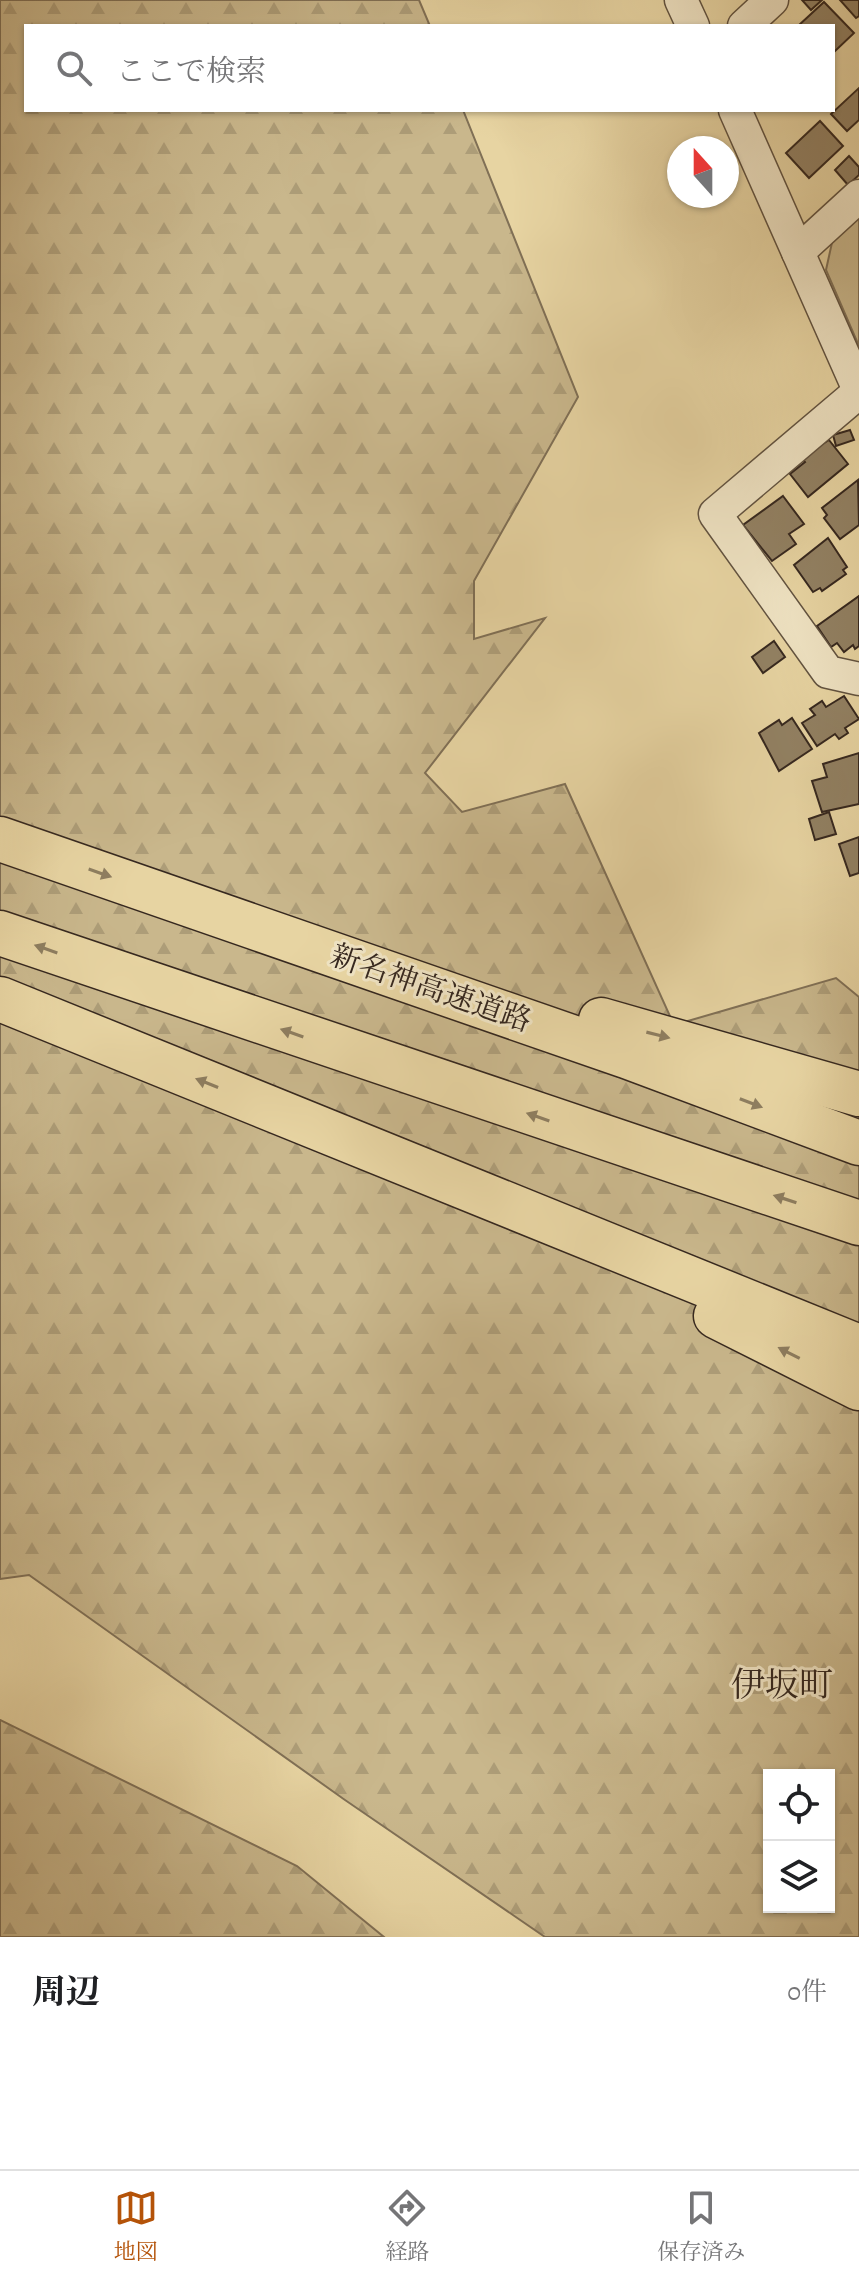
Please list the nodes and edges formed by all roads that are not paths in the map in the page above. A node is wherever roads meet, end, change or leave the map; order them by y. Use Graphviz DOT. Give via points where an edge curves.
graph roads {
  1 [pos="681,0"];
  2 [pos="772,0"];
  3 [pos="692,24"];
  4 [pos="746,24"];
  5 [pos="736,112"];
  6 [pos="859,196"];
  7 [pos="798,252"];
  8 [pos="859,391"];
  9 [pos="859,679"];
  10 [pos="0,839"];
  11 [pos="0,933"];
  12 [pos="391,974"];
  13 [pos="0,999"];
  14 [pos="859,1094"];
  15 [pos="305,1123"];
  16 [pos="859,1143"];
  17 [pos="859,1223"];
  18 [pos="859,1347"];
  19 [pos="859,1388"];
  1 -- 3 [label="street"];
  2 -- 4 [label="street"];
  5 -- 7 [label="street"];
  6 -- 7 [label="street"];
  7 -- 8 [label="street"];
  8 -- 9 [label="street" via="715,514 828,672"];
  10 -- 12 [label="highway, 新名神高速道路, one-way"];
  17 -- 11 [label="highway, one-way"];
  12 -- 14 [label="highway, one-way" via="572,1013"];
  12 -- 16 [label="highway, 新名神高速道路, one-way"];
  15 -- 13 [label="highway, one-way"];
  15 -- 18 [label="highway"];
  19 -- 15 [label="highway, one-way" via="707,1312 492,1217"];
}
